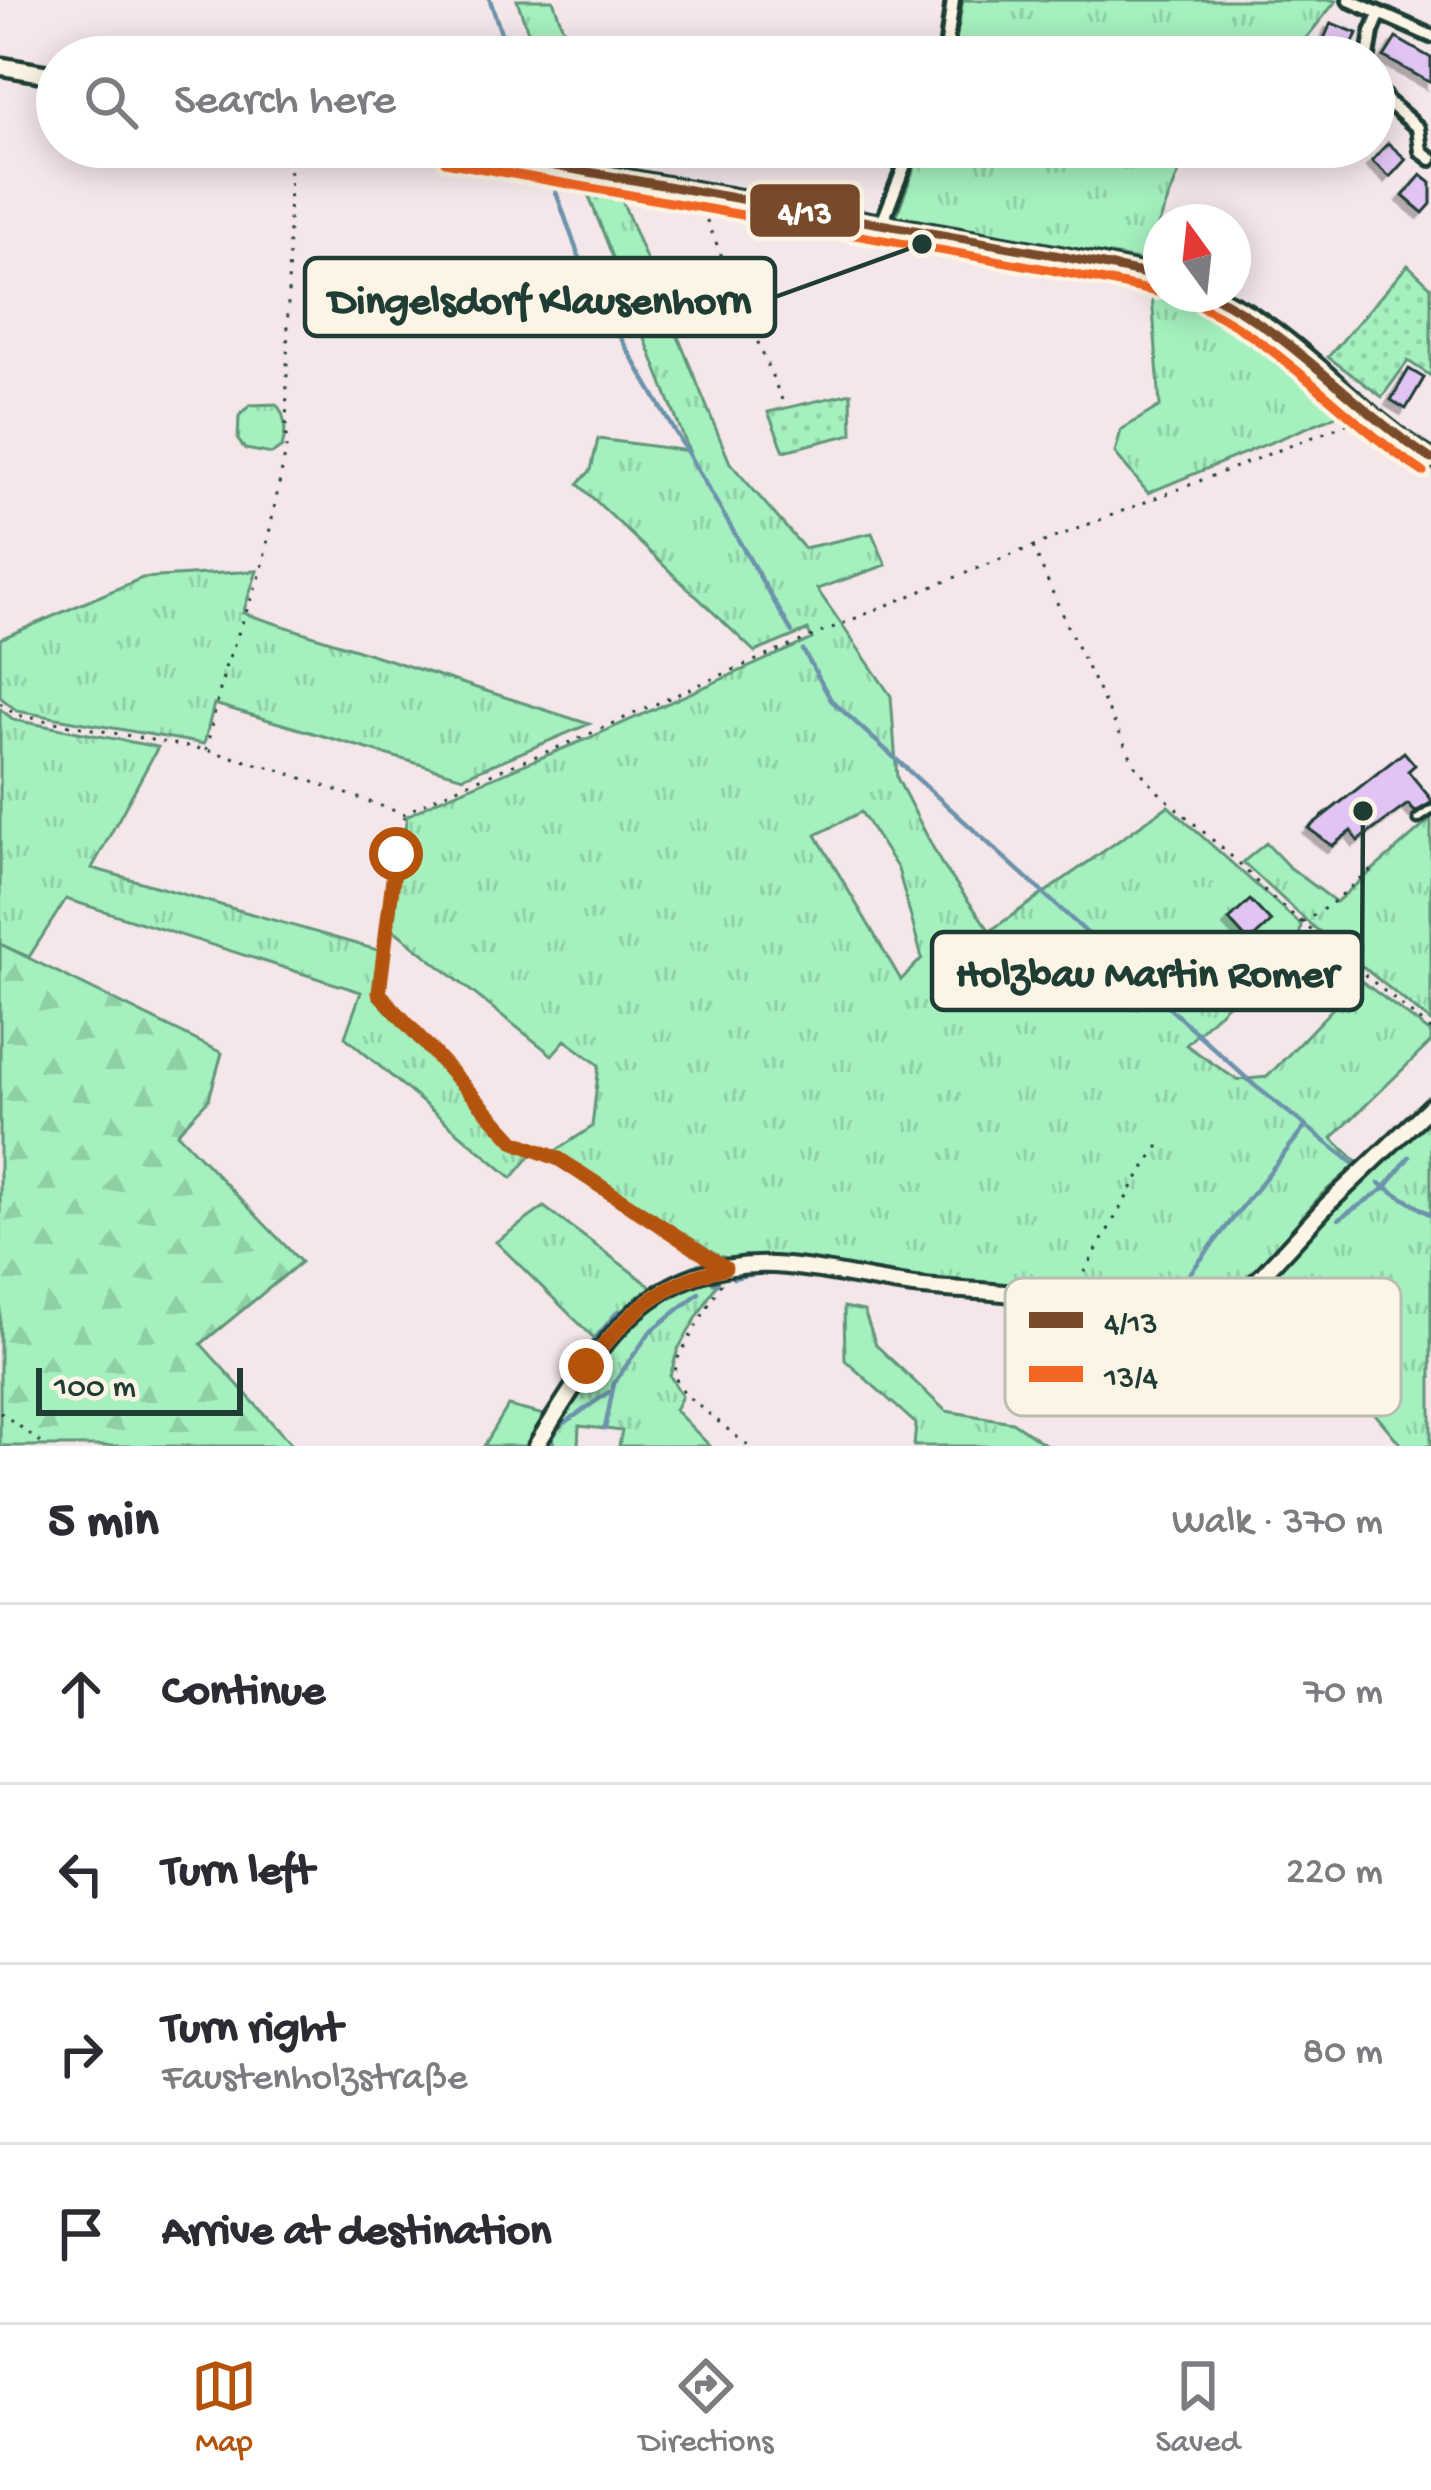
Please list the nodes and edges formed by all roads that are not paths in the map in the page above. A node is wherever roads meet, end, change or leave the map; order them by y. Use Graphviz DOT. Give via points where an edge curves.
graph roads {
  1 [pos="953,0"];
  2 [pos="1349,0"];
  3 [pos="1379,15"];
  4 [pos="948,36"];
  5 [pos="1371,36"];
  6 [pos="1431,36"];
  7 [pos="0,66"];
  8 [pos="36,72"];
  9 [pos="1395,108"];
  10 [pos="1431,159"];
  11 [pos="565,168"];
  12 [pos="904,168"];
  13 [pos="882,223"];
  14 [pos="1143,274"];
  15 [pos="1245,312"];
  16 [pos="1431,459"];
  17 [pos="1431,810"];
  18 [pos="1418,819"];
  19 [pos="1431,1106"];
  20 [pos="1259,1278"];
  21 [pos="1005,1294"];
  22 [pos="536,1446"];
  1 -- 4 [label="street"];
  2 -- 3 [label="street"];
  3 -- 5 [label="street"];
  3 -- 6 [label="street"];
  7 -- 8 [label="main road"];
  9 -- 10 [label="street" via="1418,128 1421,151"];
  11 -- 13 [label="main road"];
  12 -- 13 [label="street"];
  13 -- 14 [label="main road"];
  15 -- 16 [label="main road"];
  17 -- 18 [label="lane"];
  19 -- 20 [label="street"];
  21 -- 22 [label="street" via="777,1265 694,1275 648,1299 618,1328"];
}
